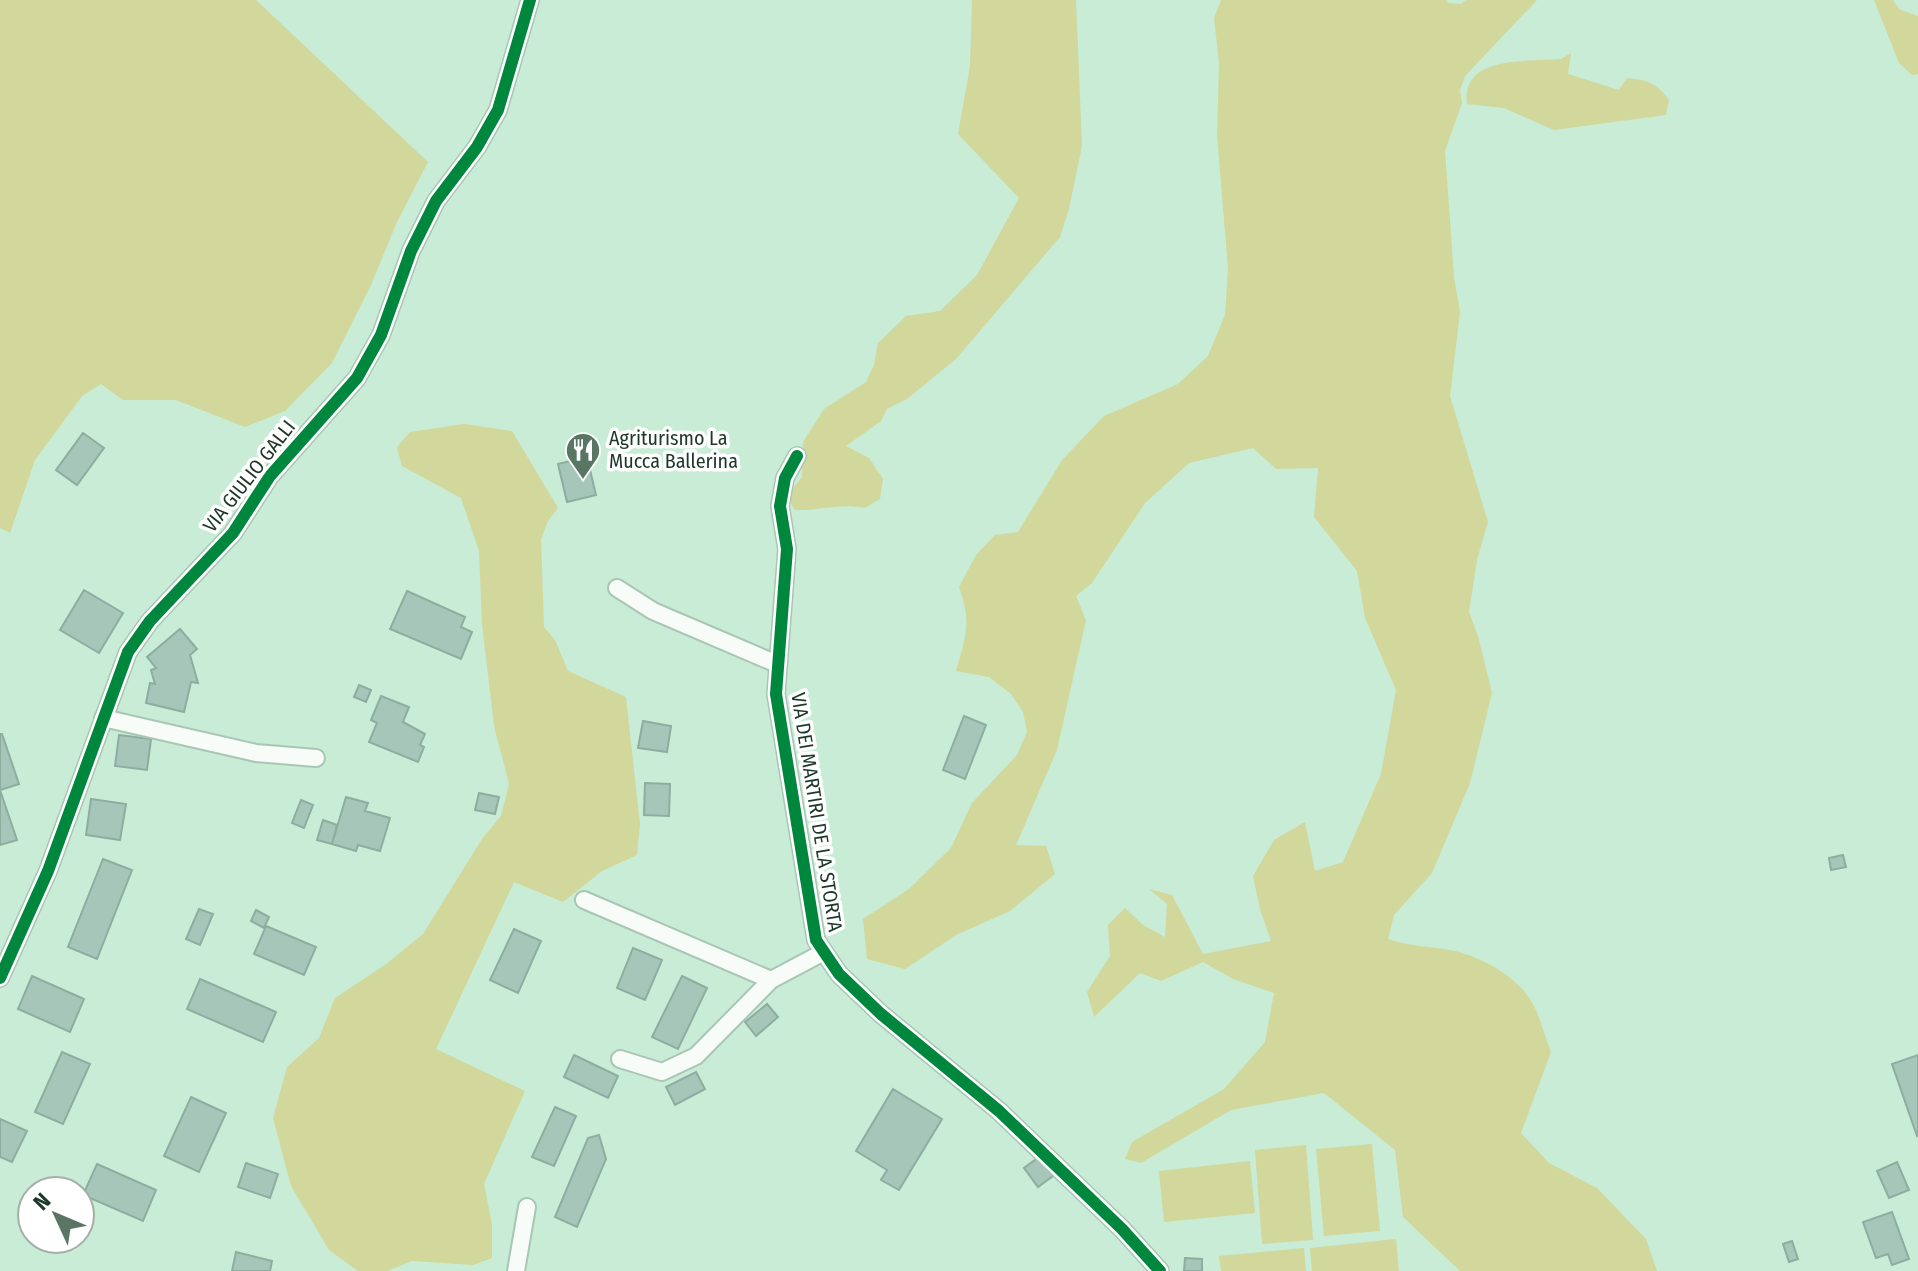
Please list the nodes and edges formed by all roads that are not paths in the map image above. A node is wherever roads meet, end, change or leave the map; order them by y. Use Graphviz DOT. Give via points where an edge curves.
graph roads {
  1 [pos="530,0"];
  2 [pos="797,456"];
  3 [pos="617,588"];
  4 [pos="777,664"];
  5 [pos="103,718"];
  6 [pos="316,758"];
  7 [pos="584,900"];
  8 [pos="822,953"];
  9 [pos="0,978"];
  10 [pos="771,980"];
  11 [pos="620,1059"];
  12 [pos="527,1207"];
  13 [pos="516,1271"];
  14 [pos="1160,1271"];
  1 -- 5 [label="street, VIA GIULIO GALLI" via="498,110 436,201 411,251 381,335 357,378 270,476 233,533 142,630 122,665"];
  2 -- 4 [label="street, VIA DEI MARTIRI DE LA STORTA" via="785,478 780,506 787,549"];
  3 -- 4 [label="street" via="653,611"];
  4 -- 8 [label="street, VIA DEI MARTIRI DE LA STORTA" via="776,694 813,928"];
  5 -- 6 [label="street" via="256,753"];
  5 -- 9 [label="street, VIA GIULIO GALLI" via="48,871"];
  7 -- 10 [label="street"];
  8 -- 10 [label="street"];
  8 -- 14 [label="street, VIA DEI MARTIRI DE LA STORTA" via="881,1014 999,1111"];
  10 -- 11 [label="street" via="696,1056 662,1072"];
  12 -- 13 [label="street"];
}
